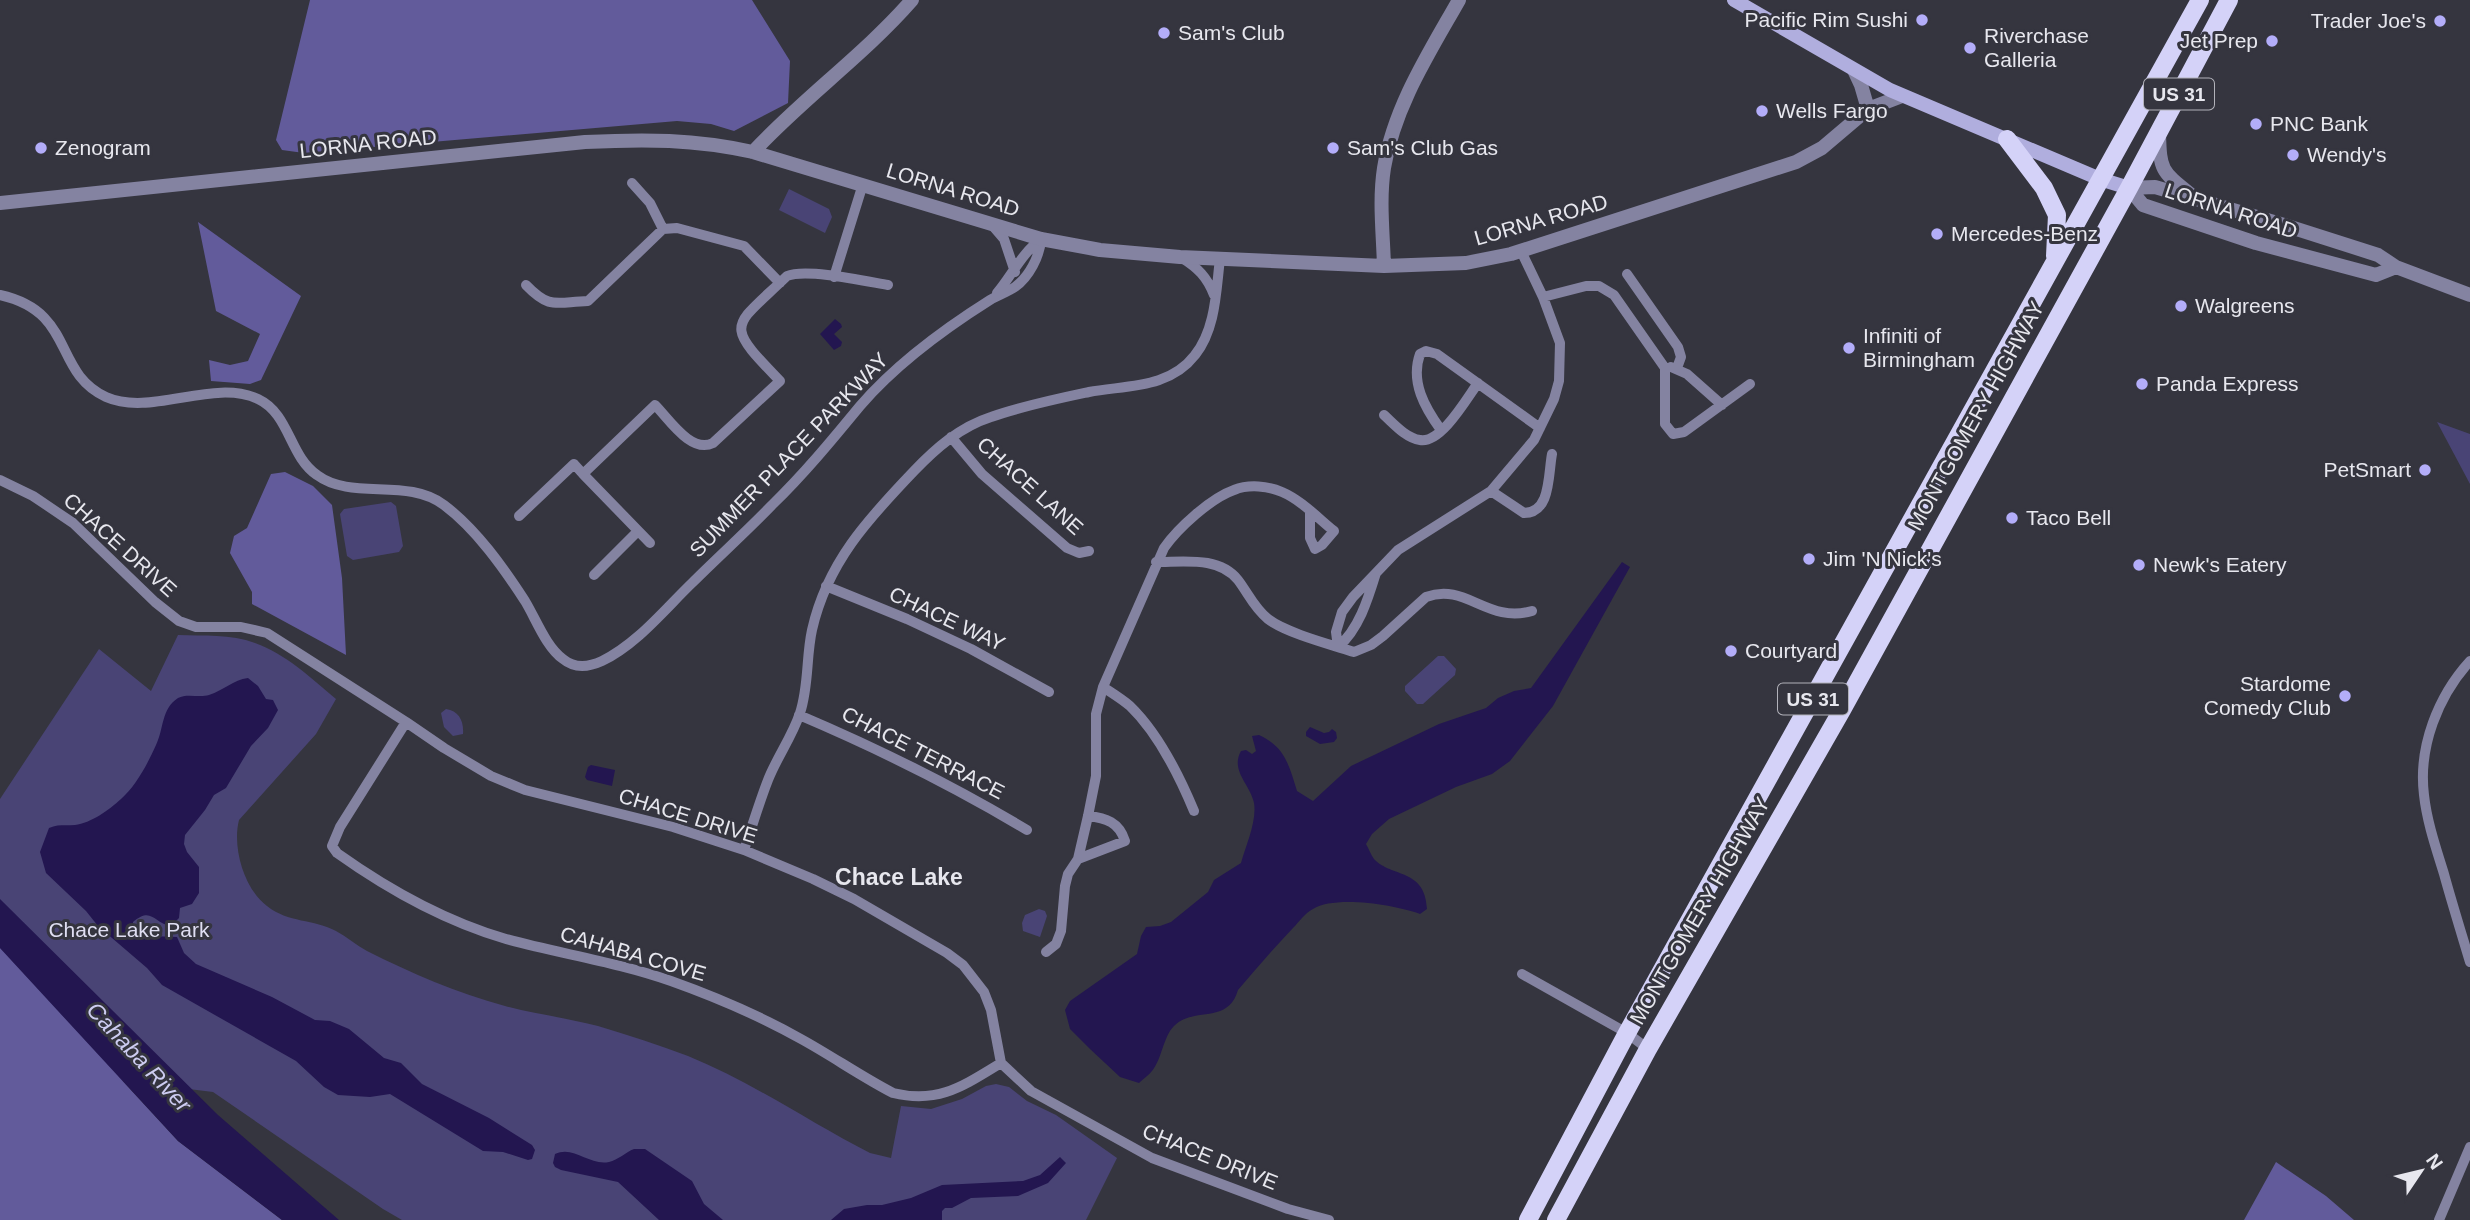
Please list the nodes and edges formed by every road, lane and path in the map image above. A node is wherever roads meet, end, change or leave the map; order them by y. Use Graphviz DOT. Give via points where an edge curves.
graph roads {
  1 [pos="912,0"];
  2 [pos="1459,0"];
  3 [pos="1734,0"];
  4 [pos="2200,0"];
  5 [pos="2229,0"];
  6 [pos="1854,70"];
  7 [pos="1902,96"];
  8 [pos="1868,109"];
  9 [pos="2159,131"];
  10 [pos="2007,139"];
  11 [pos="753,152"];
  12 [pos="2100,179"];
  13 [pos="632,183"];
  14 [pos="863,184"];
  15 [pos="2129,188"];
  16 [pos="2197,199"];
  17 [pos="0,203"];
  18 [pos="992,225"];
  19 [pos="663,229"];
  20 [pos="1041,239"];
  21 [pos="1521,251"];
  22 [pos="1180,257"];
  23 [pos="1220,259"];
  24 [pos="2054,264"];
  25 [pos="1384,266"];
  26 [pos="2396,267"];
  27 [pos="1015,272"];
  28 [pos="1627,274"];
  29 [pos="834,277"];
  30 [pos="780,283"];
  31 [pos="526,285"];
  32 [pos="888,285"];
  33 [pos="0,295"];
  34 [pos="2470,295"];
  35 [pos="1543,297"];
  36 [pos="1643,297"];
  37 [pos="993,298"];
  38 [pos="1216,300"];
  39 [pos="1625,309"];
  40 [pos="1665,368"];
  41 [pos="1677,368"];
  42 [pos="1478,383"];
  43 [pos="1750,384"];
  44 [pos="1722,405"];
  45 [pos="1384,415"];
  46 [pos="1540,428"];
  47 [pos="1441,430"];
  48 [pos="951,437"];
  49 [pos="1552,454"];
  50 [pos="583,474"];
  51 [pos="0,480"];
  52 [pos="1491,491"];
  53 [pos="1310,511"];
  54 [pos="519,516"];
  55 [pos="638,531"];
  56 [pos="650,544"];
  57 [pos="1089,551"];
  58 [pos="1156,562"];
  59 [pos="1376,573"];
  60 [pos="594,575"];
  61 [pos="825,586"];
  62 [pos="1532,611"];
  63 [pos="1338,647"];
  64 [pos="2470,661"];
  65 [pos="1102,687"];
  66 [pos="1049,692"];
  67 [pos="799,715"];
  68 [pos="406,722"];
  69 [pos="1194,811"];
  70 [pos="1088,816"];
  71 [pos="1027,830"];
  72 [pos="332,846"];
  73 [pos="320,850"];
  74 [pos="744,850"];
  75 [pos="1078,859"];
  76 [pos="1045,952"];
  77 [pos="2470,962"];
  78 [pos="1522,974"];
  79 [pos="1627,1033"];
  80 [pos="1648,1048"];
  81 [pos="1001,1063"];
  82 [pos="2470,1147"];
  83 [pos="1309,1217"];
  84 [pos="2443,1219"];
  85 [pos="1329,1220"];
  86 [pos="1528,1220"];
  87 [pos="1556,1220"];
  1 -- 11 [label="street"];
  2 -- 25 [label="street" via="1406,98 1390,143 1382,197"];
  3 -- 6 [label="main road"];
  4 -- 12 [label="main road, MONTGOMERY HIGHWAY / US 31"];
  5 -- 9 [label="main road, MONTGOMERY HIGHWAY / US 31"];
  6 -- 7 [label="main road"];
  6 -- 8 [label="street"];
  7 -- 8 [label="street, LORNA ROAD"];
  7 -- 10 [label="main road"];
  8 -- 21 [label="street, LORNA ROAD" via="1832,141 1796,162"];
  9 -- 15 [label="main road, MONTGOMERY HIGHWAY / US 31"];
  9 -- 16 [label="street" via="2164,172"];
  10 -- 12 [label="main road"];
  10 -- 24 [label="main road" via="2044,188 2057,215"];
  11 -- 14 [label="street, LORNA ROAD"];
  11 -- 17 [label="street, LORNA ROAD" via="663,139 585,142"];
  12 -- 15 [label="main road"];
  12 -- 24 [label="main road, MONTGOMERY HIGHWAY / US 31"];
  13 -- 19 [label="street" via="650,203"];
  14 -- 18 [label="street, LORNA ROAD"];
  14 -- 29 [label="street"];
  15 -- 16 [label="street, LORNA ROAD" via="2155,187"];
  15 -- 26 [label="street, LORNA ROAD" via="2143,205 2256,243 2376,275"];
  15 -- 80 [label="main road, MONTGOMERY HIGHWAY / US 31" via="1842,710"];
  16 -- 26 [label="street, LORNA ROAD" via="2378,255"];
  18 -- 20 [label="street, LORNA ROAD"];
  18 -- 27 [label="street" via="1004,239"];
  19 -- 30 [label="street" via="677,228 744,246"];
  19 -- 31 [label="street" via="588,301 543,302"];
  20 -- 22 [label="street, LORNA ROAD"];
  20 -- 27 [label="street, SUMMER PLACE PARKWAY" via="1028,248"];
  20 -- 37 [label="street, SUMMER PLACE PARKWAY" via="1040,252 1024,277"];
  21 -- 25 [label="street, LORNA ROAD" via="1466,263"];
  21 -- 35 [label="street"];
  22 -- 23 [label="street, LORNA ROAD"];
  22 -- 38 [label="street" via="1209,280"];
  23 -- 25 [label="street, LORNA ROAD"];
  23 -- 38 [label="street"];
  24 -- 79 [label="main road, MONTGOMERY HIGHWAY / US 31"];
  26 -- 34 [label="street, LORNA ROAD"];
  27 -- 37 [label="street, SUMMER PLACE PARKWAY"];
  28 -- 36 [label="street"];
  29 -- 30 [label="street" via="794,273"];
  29 -- 32 [label="street"];
  30 -- 50 [label="street" via="748,313 740,332 780,380 707,446 694,443 655,405"];
  33 -- 37 [label="street, SUMMER PLACE PARKWAY" via="29,305 51,323 78,373 107,397 131,403 222,393 255,397 273,410 310,470 327,482 416,492 442,503 467,525 504,572 559,657 575,666 610,657 635,637 772,506 872,392 930,341"];
  35 -- 39 [label="street" via="1599,286"];
  35 -- 46 [label="street" via="1560,343 1561,364 1554,400"];
  36 -- 39 [label="street"];
  36 -- 41 [label="street" via="1678,347"];
  38 -- 48 [label="street" via="1204,341 1185,366 1168,377 990,417"];
  39 -- 40 [label="street"];
  40 -- 41 [label="street"];
  40 -- 44 [label="street" via="1665,424 1673,434 1685,432"];
  41 -- 44 [label="street"];
  42 -- 46 [label="street"];
  42 -- 47 [label="street"];
  42 -- 47 [label="street" via="1437,354 1420,354 1420,400"];
  43 -- 44 [label="street"];
  45 -- 47 [label="street" via="1417,440 1428,441"];
  46 -- 52 [label="street"];
  48 -- 57 [label="street, CHACE LANE" via="982,474 1067,548"];
  48 -- 61 [label="street" via="914,471 842,554"];
  49 -- 52 [label="street" via="1547,492 1536,512 1524,513"];
  50 -- 54 [label="street" via="574,464"];
  50 -- 55 [label="street"];
  51 -- 68 [label="street, CHACE DRIVE" via="73,523 179,621 267,633"];
  52 -- 59 [label="street" via="1398,550"];
  53 -- 58 [label="street" via="1282,492 1258,487 1234,490 1173,535"];
  55 -- 56 [label="street"];
  55 -- 60 [label="street"];
  58 -- 63 [label="street" via="1214,563 1237,579 1270,620"];
  58 -- 65 [label="street"];
  59 -- 63 [label="street" via="1356,624"];
  59 -- 63 [label="street" via="1342,612 1336,632"];
  61 -- 66 [label="street, CHACE WAY" via="971,649"];
  61 -- 67 [label="street" via="808,650"];
  62 -- 63 [label="street" via="1497,613 1457,595 1436,594 1426,597 1371,645 1354,652"];
  64 -- 77 [label="street" via="2433,721 2423,792"];
  65 -- 69 [label="street" via="1143,721"];
  65 -- 70 [label="street" via="1096,713 1096,776"];
  67 -- 71 [label="street, CHACE TERRACE" via="964,792"];
  67 -- 74 [label="street" via="768,781"];
  68 -- 72 [label="street"];
  68 -- 74 [label="street, CHACE DRIVE" via="491,776 525,790"];
  70 -- 75 [label="street"];
  70 -- 75 [label="street" via="1113,822 1125,841"];
  72 -- 73 [label="street"];
  72 -- 81 [label="street, CAHABA COVE" via="382,884 439,914 504,938 631,969 708,995 775,1025 893,1093 936,1096"];
  74 -- 81 [label="street, CHACE DRIVE" via="854,900 963,965 984,992"];
  75 -- 76 [label="street" via="1065,886 1061,931 1056,944"];
  78 -- 79 [label="street"];
  79 -- 80 [label="street"];
  79 -- 86 [label="main road, MONTGOMERY HIGHWAY / US 31"];
  80 -- 87 [label="main road, MONTGOMERY HIGHWAY / US 31"];
  81 -- 83 [label="street, CHACE DRIVE" via="1031,1091 1152,1158"];
  82 -- 84 [label="street"];
  83 -- 85 [label="street, CHACE DRIVE"];
}
